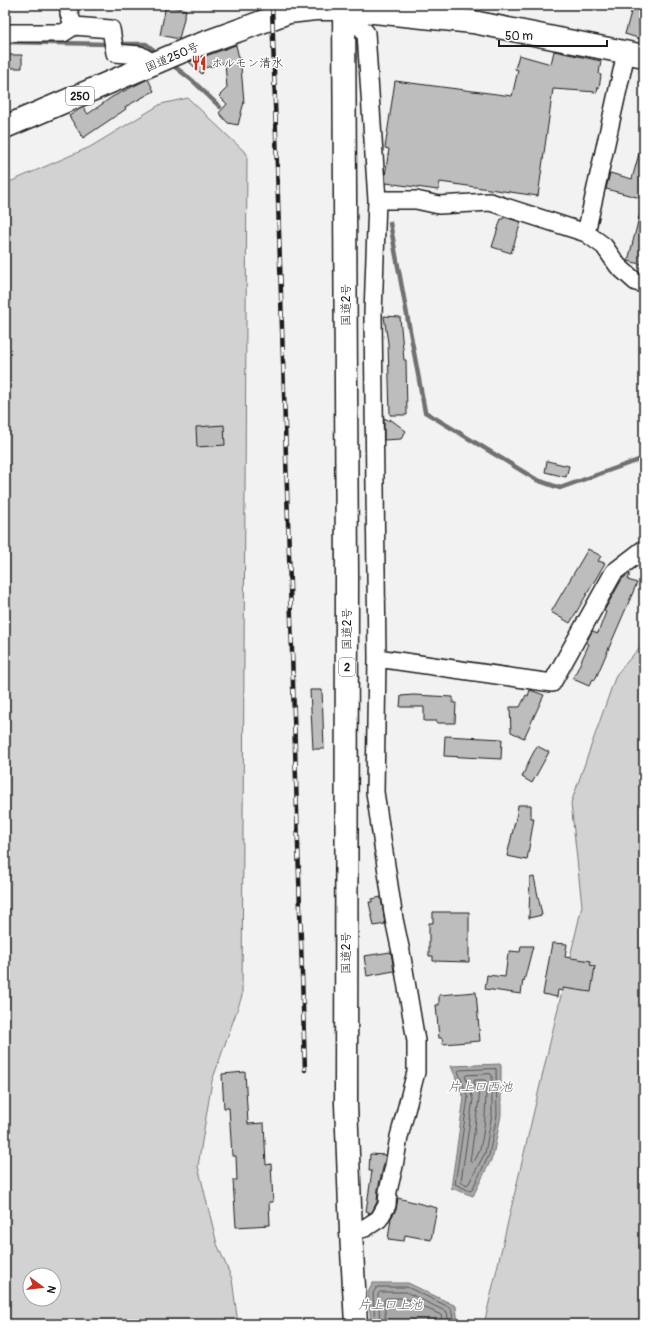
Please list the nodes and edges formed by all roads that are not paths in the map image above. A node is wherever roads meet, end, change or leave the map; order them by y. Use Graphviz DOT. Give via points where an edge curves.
graph roads {
  1 [pos="69,5"];
  2 [pos="346,6"];
  3 [pos="74,26"];
  4 [pos="5,33"];
  5 [pos="635,55"];
  6 [pos="155,64"];
  7 [pos="5,127"];
  8 [pos="377,200"];
  9 [pos="586,233"];
  10 [pos="644,284"];
  11 [pos="644,549"];
  12 [pos="377,658"];
  13 [pos="350,1232"];
  14 [pos="356,1324"];
  1 -- 3 [label="street" via="69,14"];
  2 -- 5 [label="highway, 国道250号" via="472,22"];
  2 -- 6 [label="highway, 国道250号 / 250" via="289,12 190,48"];
  2 -- 8 [label="street" via="366,33"];
  2 -- 13 [label="highway, 国道2号 / 2" via="346,1104"];
  3 -- 4 [label="street" via="63,34"];
  3 -- 6 [label="street" via="111,29 115,53 140,55"];
  5 -- 9 [label="street"];
  6 -- 7 [label="highway, 国道250号 / 250"];
  8 -- 9 [label="street" via="416,200 439,205 490,202"];
  8 -- 12 [label="street" via="373,314"];
  9 -- 10 [label="street" via="604,246 618,266 636,282"];
  11 -- 12 [label="street" via="614,572 552,683"];
  12 -- 13 [label="street" via="375,792 416,1041 416,1072 399,1137 387,1205 380,1219 365,1228"];
  13 -- 14 [label="highway, 国道2号 / 2"];
}
